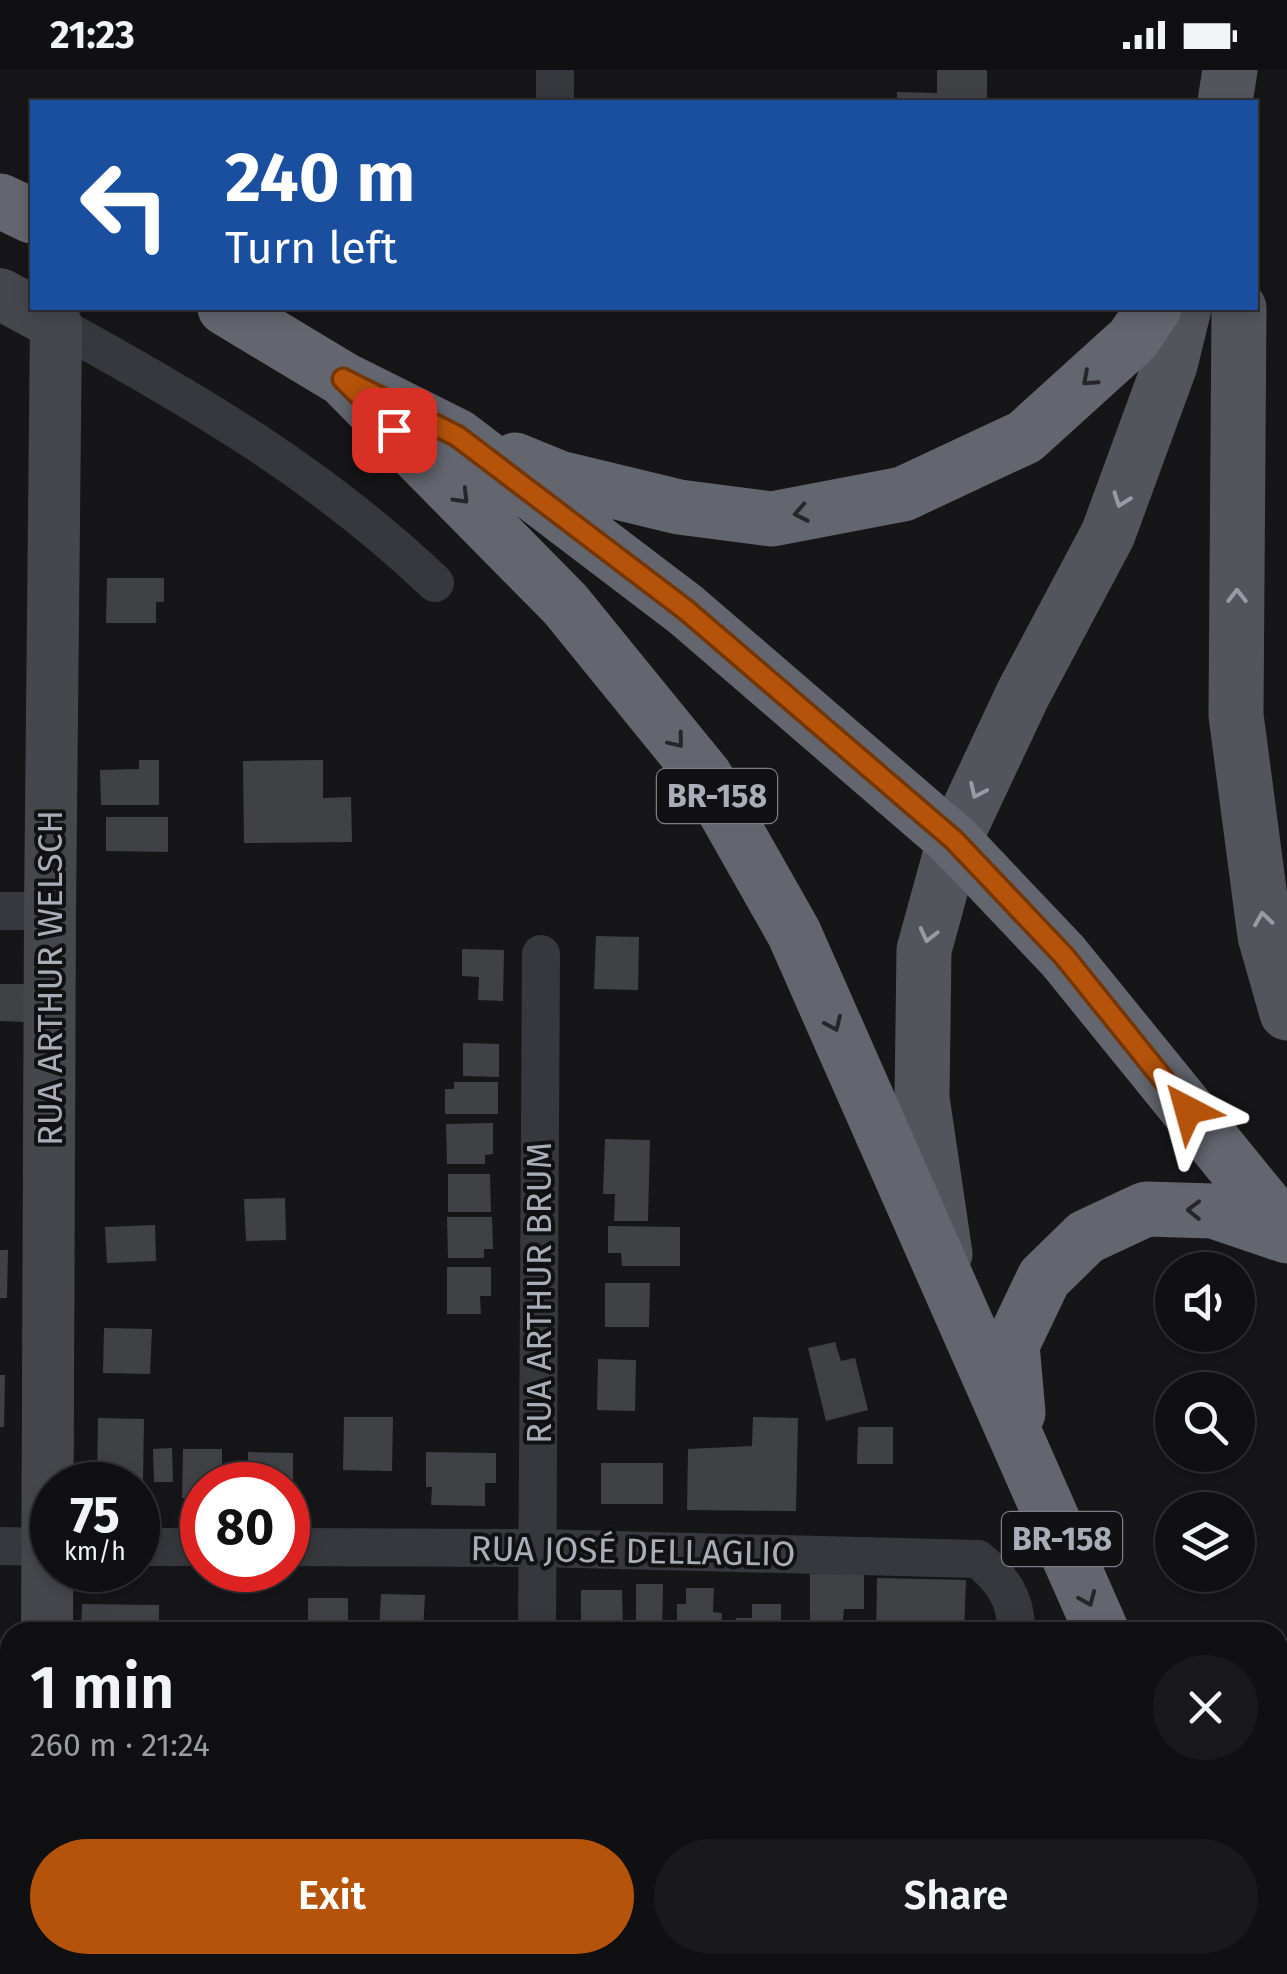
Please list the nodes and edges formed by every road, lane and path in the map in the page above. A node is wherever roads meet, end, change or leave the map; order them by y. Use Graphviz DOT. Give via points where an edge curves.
graph roads {
  1 [pos="555,70"];
  2 [pos="1234,70"];
  3 [pos="555,100"];
  4 [pos="1226,100"];
  5 [pos="1237,100"];
  6 [pos="0,202"];
  7 [pos="30,215"];
  8 [pos="0,294"];
  9 [pos="228,310"];
  10 [pos="1153,310"];
  11 [pos="1184,310"];
  12 [pos="1239,310"];
  13 [pos="56,324"];
  14 [pos="343,379"];
  15 [pos="457,436"];
  16 [pos="435,584"];
  17 [pos="954,840"];
  18 [pos="25,911"];
  19 [pos="541,954"];
  20 [pos="1287,1013"];
  21 [pos="1287,1234"];
  22 [pos="957,1303"];
  23 [pos="1020,1446"];
  24 [pos="32,1462"];
  25 [pos="310,1548"];
  26 [pos="538,1548"];
  27 [pos="40,1592"];
  28 [pos="45,1622"];
  29 [pos="537,1622"];
  30 [pos="1016,1622"];
  31 [pos="1098,1622"];
  1 -- 3 [label="street"];
  2 -- 4 [label="main road"];
  2 -- 5 [label="main road"];
  6 -- 7 [label="highway"];
  8 -- 13 [label="street"];
  9 -- 14 [label="highway, BR-158"];
  10 -- 15 [label="highway, one-way" via="1134,339 1025,437 903,494 772,519 679,508 559,478"];
  11 -- 17 [label="main road, one-way" via="1108,534"];
  20 -- 12 [label="main road, one-way" via="1266,936 1236,715"];
  13 -- 16 [label="street" via="295,466"];
  13 -- 18 [label="street, RUA ARTHUR WELSCH"];
  14 -- 15 [label="highway, BR-158"];
  14 -- 22 [label="highway, BR-158, one-way" via="565,604 705,776 794,933"];
  15 -- 17 [label="highway, BR-158" via="686,610"];
  17 -- 21 [label="highway, BR-158" via="1064,956"];
  17 -- 22 [label="main road, one-way" via="924,950 922,1098"];
  18 -- 24 [label="street, RUA ARTHUR WELSCH"];
  19 -- 26 [label="street, RUA ARTHUR BRUM"];
  21 -- 23 [label="highway, one-way" via="1213,1210 1146,1209 1086,1237 1044,1278 1012,1345"];
  22 -- 23 [label="highway, BR-158"];
  23 -- 31 [label="highway, BR-158, one-way"];
  25 -- 26 [label="street, RUA JOSÉ DELLAGLIO"];
  26 -- 29 [label="street, RUA ARTHUR BRUM"];
  26 -- 30 [label="street, RUA JOSÉ DELLAGLIO" via="978,1559 1002,1580"];
  27 -- 28 [label="street, RUA ARTHUR WELSCH"];
}
